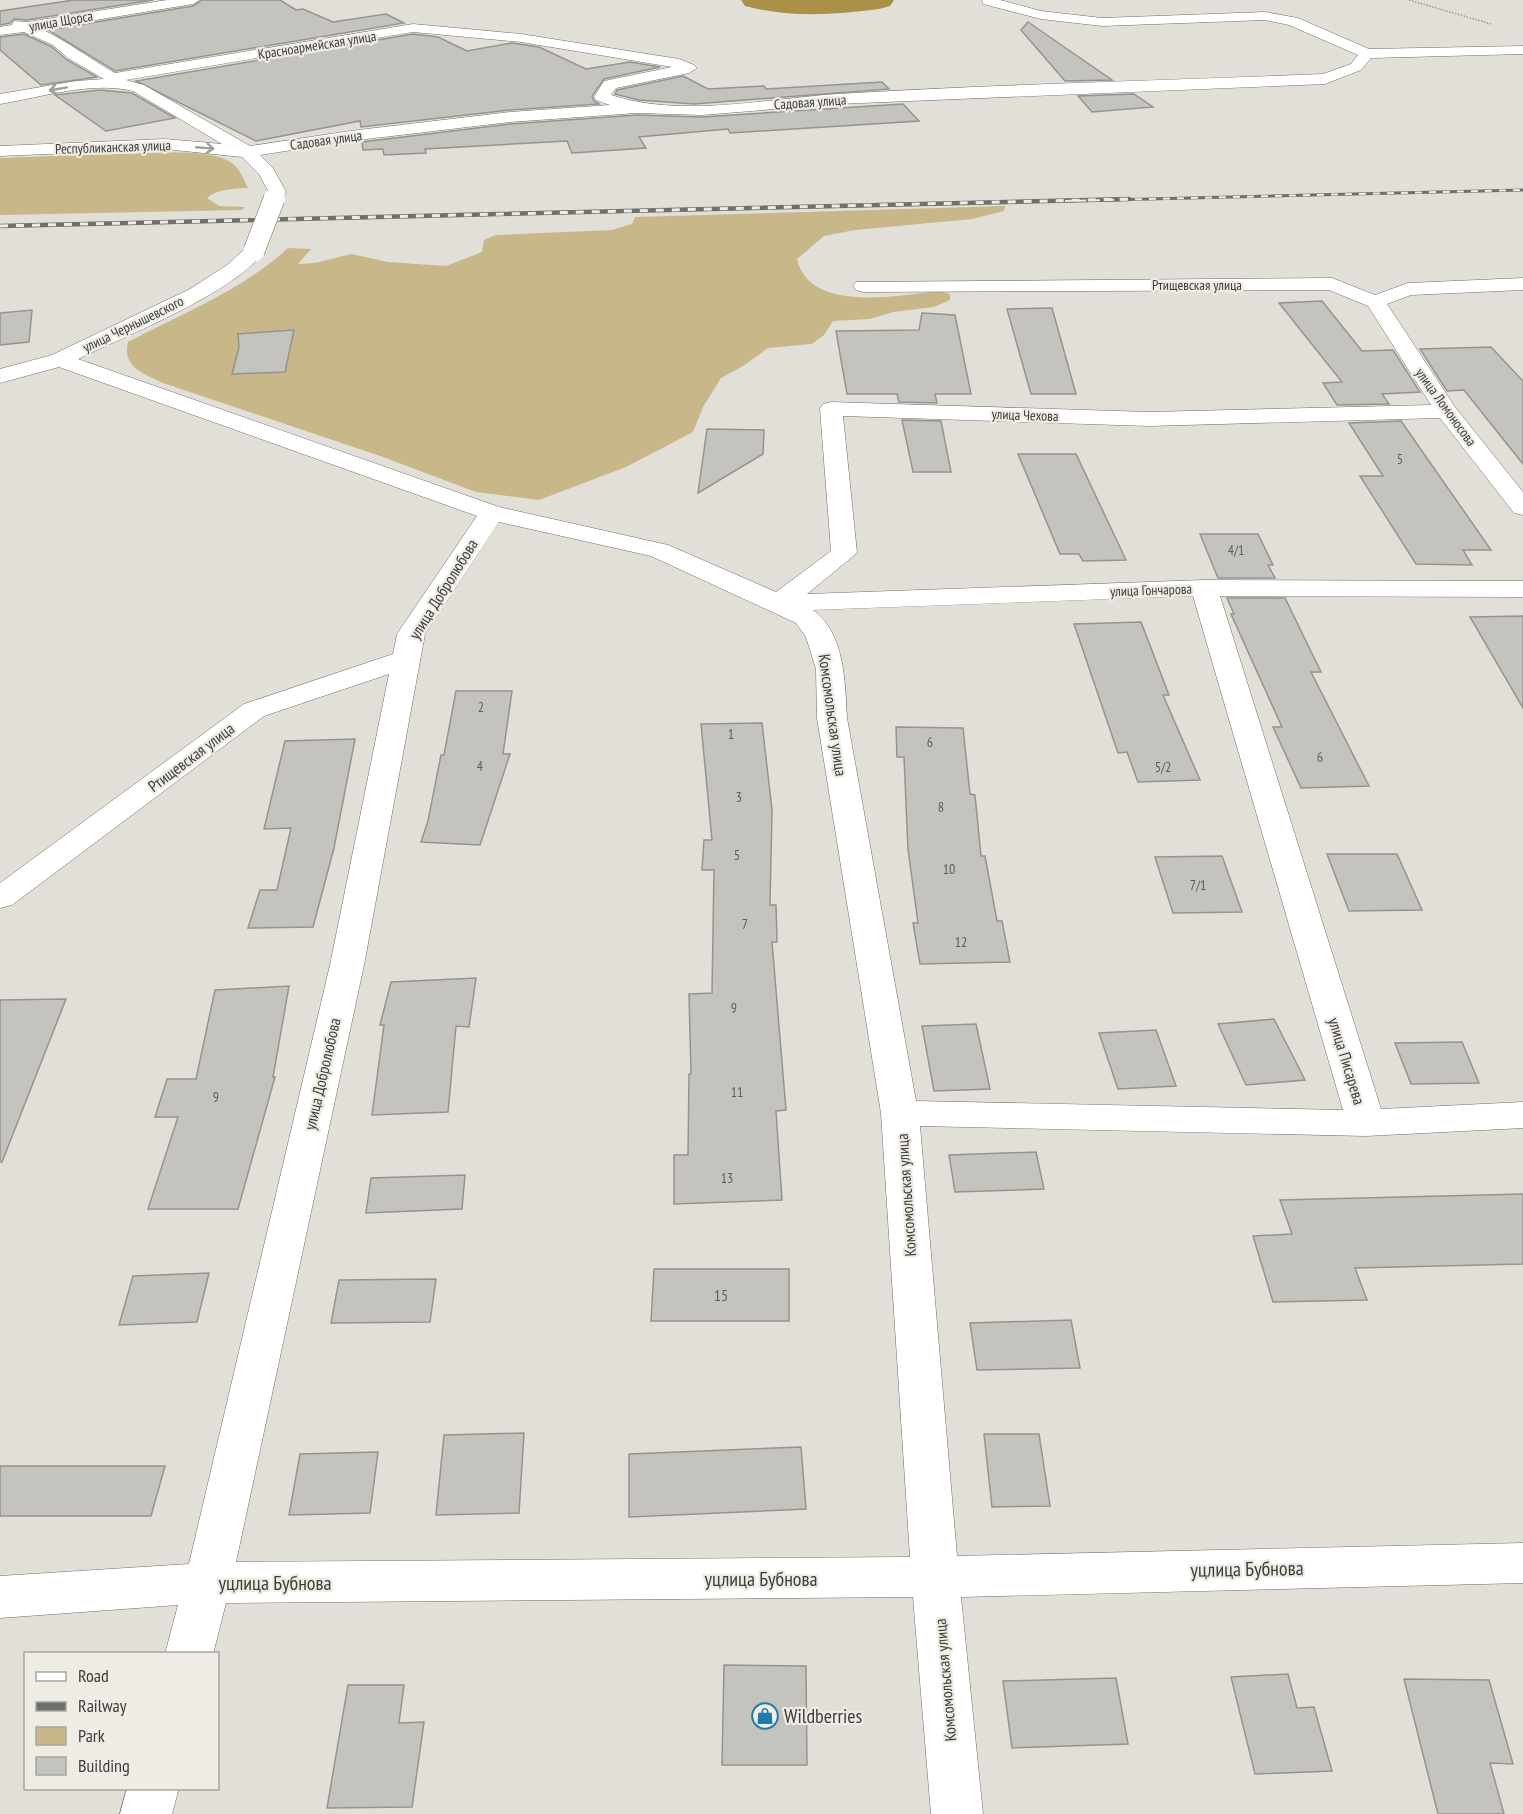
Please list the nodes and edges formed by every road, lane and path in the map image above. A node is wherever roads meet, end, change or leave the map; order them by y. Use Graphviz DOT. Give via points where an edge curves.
graph roads {
  1 [pos="193,0"];
  2 [pos="1409,0"];
  3 [pos="988,1"];
  4 [pos="0,17"];
  5 [pos="26,27"];
  6 [pos="1500,27"];
  7 [pos="0,31"];
  8 [pos="1523,50"];
  9 [pos="1367,54"];
  10 [pos="115,80"];
  11 [pos="0,99"];
  12 [pos="637,108"];
  13 [pos="0,151"];
  14 [pos="247,152"];
  15 [pos="1523,284"];
  16 [pos="863,286"];
  17 [pos="1375,302"];
  18 [pos="60,360"];
  19 [pos="0,376"];
  20 [pos="1446,411"];
  21 [pos="1523,508"];
  22 [pos="492,513"];
  23 [pos="1204,588"];
  24 [pos="1523,589"];
  25 [pos="779,603"];
  26 [pos="404,660"];
  27 [pos="0,898"];
  28 [pos="900,1113"];
  29 [pos="1523,1115"];
  30 [pos="1366,1123"];
  31 [pos="1520,1571"];
  32 [pos="935,1577"];
  33 [pos="208,1583"];
  34 [pos="0,1597"];
  35 [pos="189,1652"];
  36 [pos="152,1790"];
  37 [pos="146,1814"];
  38 [pos="957,1814"];
  1 -- 5 [label="street, улица Щорса"];
  2 -- 6 [label="path"];
  3 -- 9 [label="street" via="1041,15 1102,22 1265,16 1293,21"];
  4 -- 5 [label="street"];
  5 -- 7 [label="street, улица Щорса"];
  5 -- 10 [label="street" via="58,42"];
  8 -- 9 [label="street"];
  9 -- 12 [label="street, Садовая улица" via="1356,67 1325,79 837,99 702,110"];
  10 -- 11 [label="street, Красноармейская улица, one-way"];
  10 -- 12 [label="street, Красноармейская улица" via="413,28 521,38 674,62 689,68 610,84 602,97"];
  10 -- 14 [label="street" via="138,88"];
  12 -- 14 [label="street, Садовая улица" via="510,117"];
  13 -- 14 [label="street, Республиканская улица, one-way" via="165,144"];
  14 -- 18 [label="street, улица Чернышевского, bridge" via="267,172 277,192 254,251 197,292"];
  15 -- 17 [label="street" via="1408,289"];
  16 -- 17 [label="street, Ртищевская улица" via="1332,284"];
  17 -- 20 [label="street, улица Ломоносова"];
  18 -- 19 [label="street, улица Чернышевского"];
  18 -- 22 [label="street, Комсомольская улица"];
  20 -- 21 [label="street, улица Ломоносова"];
  20 -- 25 [label="street, улица Чехова" via="1149,419 831,409 844,553"];
  22 -- 25 [label="street, Комсомольская улица" via="659,550"];
  22 -- 26 [label="street, улица Добролюбова" via="411,634"];
  23 -- 24 [label="street, улица Гончарова"];
  23 -- 25 [label="street, улица Гончарова"];
  23 -- 30 [label="street, улица Писарева"];
  25 -- 28 [label="street, Комсомольская улица" via="806,617 820,637 830,669 832,718"];
  26 -- 27 [label="street, Ртищевская улица" via="254,710"];
  26 -- 33 [label="street, улица Добролюбова" via="347,965"];
  28 -- 30 [label="street, улица Писарева"];
  28 -- 32 [label="street, Комсомольская улица"];
  29 -- 30 [label="street"];
  31 -- 32 [label="street, уцлица Бубнова"];
  32 -- 33 [label="street, уцлица Бубнова"];
  32 -- 38 [label="street, Комсомольская улица"];
  33 -- 34 [label="street, уцлица Бубнова"];
  33 -- 35 [label="street, улица Добролюбова"];
  36 -- 37 [label="street"];
}
